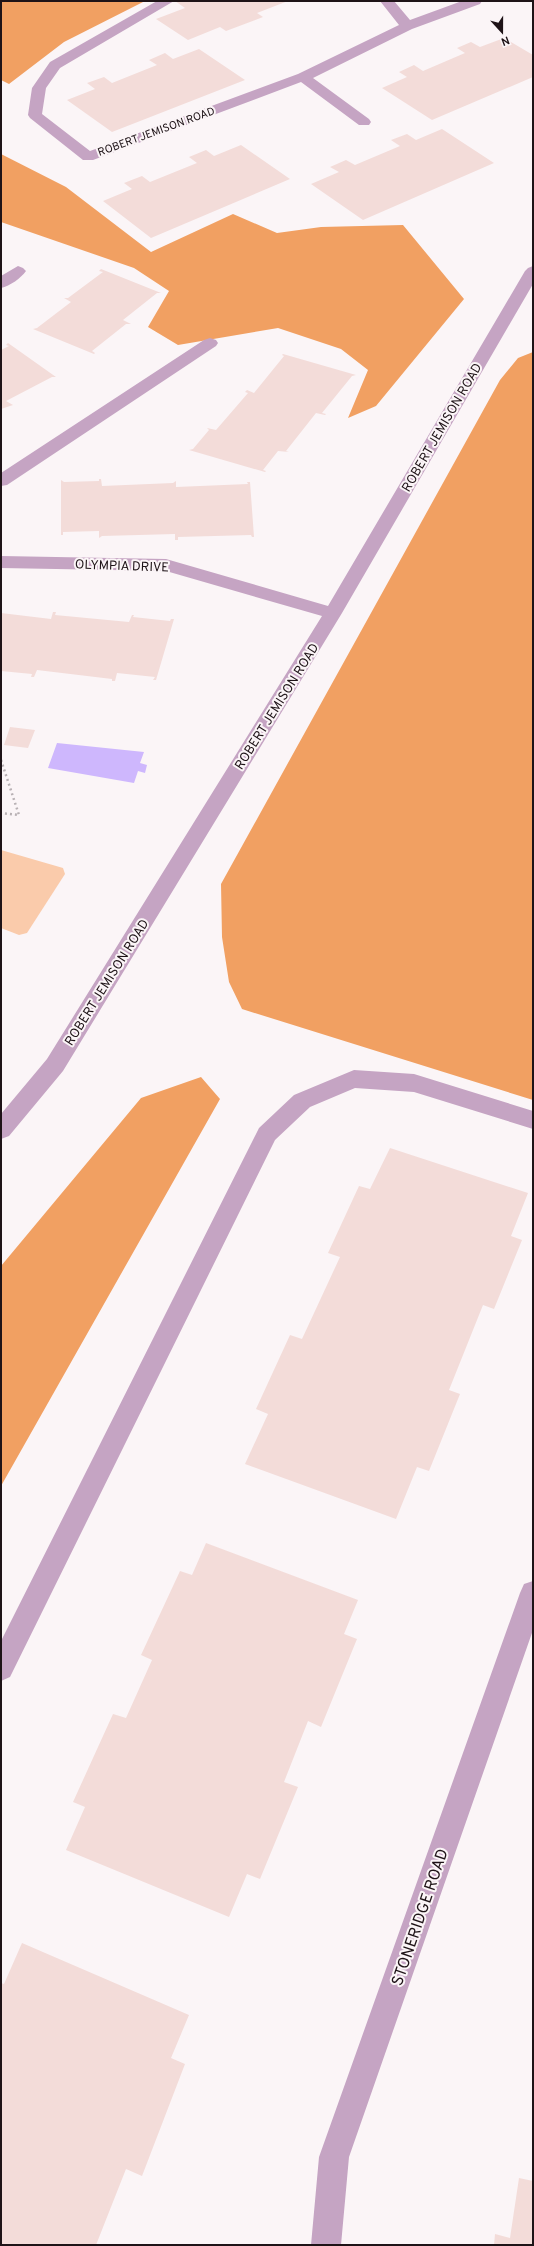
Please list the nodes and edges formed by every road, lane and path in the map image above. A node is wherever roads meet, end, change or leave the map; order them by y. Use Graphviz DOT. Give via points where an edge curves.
graph roads {
  1 [pos="167,1"];
  2 [pos="387,1"];
  3 [pos="475,1"];
  4 [pos="407,26"];
  5 [pos="303,77"];
  6 [pos="364,122"];
  7 [pos="533,270"];
  8 [pos="18,271"];
  9 [pos="1,283"];
  10 [pos="528,288"];
  11 [pos="210,343"];
  12 [pos="1,481"];
  13 [pos="1,562"];
  14 [pos="333,613"];
  15 [pos="1,760"];
  16 [pos="1,812"];
  17 [pos="533,1120"];
  18 [pos="1,1130"];
  19 [pos="533,1593"];
  20 [pos="1,1668"];
  21 [pos="326,2245"];
  1 -- 5 [label="street, ROBERT JEMISON ROAD" via="55,65 39,88 35,115 88,157"];
  2 -- 4 [label="street"];
  3 -- 4 [label="street"];
  4 -- 5 [label="street, ROBERT JEMISON ROAD"];
  5 -- 6 [label="street"];
  7 -- 10 [label="street, ROBERT JEMISON ROAD"];
  8 -- 9 [label="street"];
  10 -- 14 [label="street, ROBERT JEMISON ROAD"];
  11 -- 12 [label="street"];
  13 -- 14 [label="street, OLYMPIA DRIVE" via="166,565"];
  14 -- 18 [label="street, ROBERT JEMISON ROAD" via="55,1065"];
  15 -- 16 [label="path" via="19,815"];
  17 -- 20 [label="street" via="414,1083 354,1079 302,1101 267,1134"];
  19 -- 21 [label="street, STONERIDGE ROAD" via="334,2157"];
}
